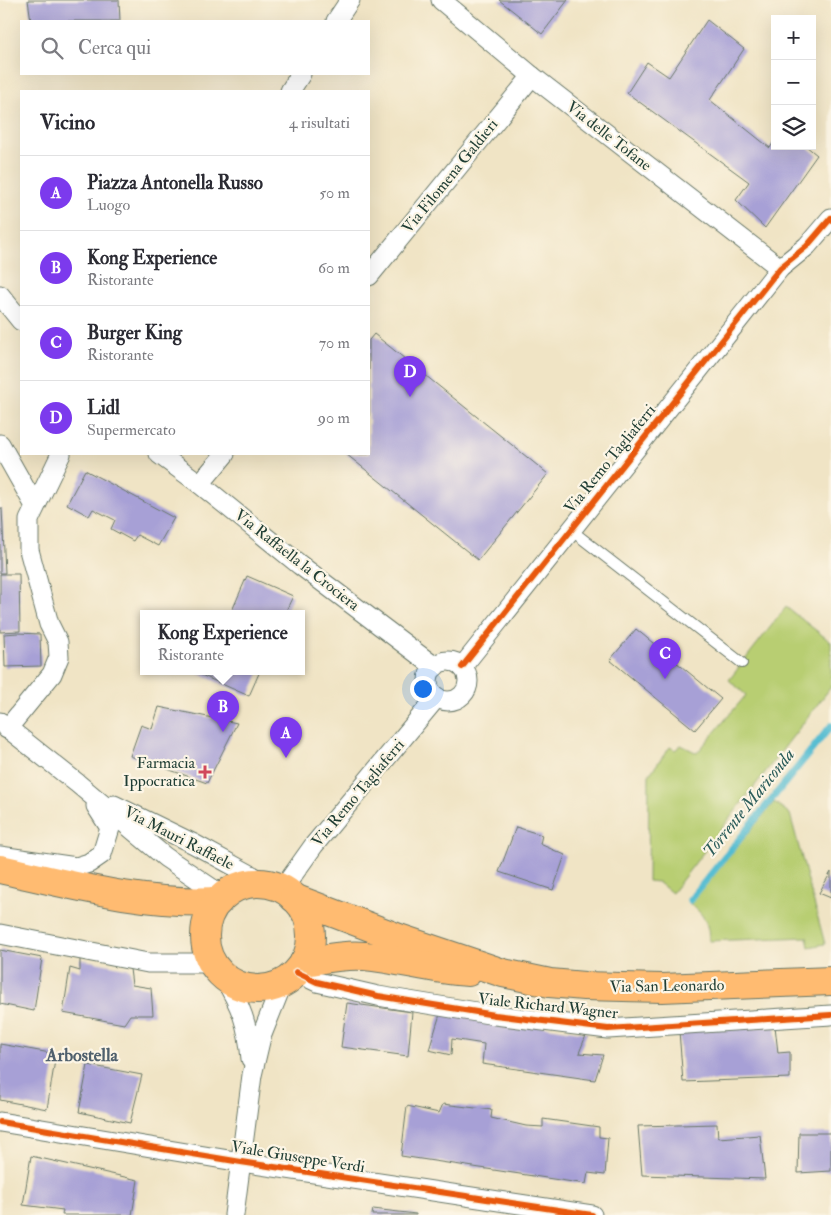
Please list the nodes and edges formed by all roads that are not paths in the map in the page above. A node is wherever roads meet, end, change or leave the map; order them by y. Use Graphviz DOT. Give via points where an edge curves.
graph roads {
  1 [pos="350,0"];
  2 [pos="440,0"];
  3 [pos="337,20"];
  4 [pos="300,75"];
  5 [pos="532,76"];
  6 [pos="291,90"];
  7 [pos="831,218"];
  8 [pos="780,268"];
  9 [pos="370,275"];
  10 [pos="0,295"];
  11 [pos="20,320"];
  12 [pos="0,444"];
  13 [pos="60,455"];
  14 [pos="160,455"];
  15 [pos="224,455"];
  16 [pos="200,484"];
  17 [pos="35,506"];
  18 [pos="571,530"];
  19 [pos="742,663"];
  20 [pos="435,667"];
  21 [pos="462,667"];
  22 [pos="437,698"];
  23 [pos="4,726"];
  24 [pos="88,792"];
  25 [pos="0,856"];
  26 [pos="0,869"];
  27 [pos="282,891"];
  28 [pos="111,893"];
  29 [pos="221,899"];
  30 [pos="0,934"];
  31 [pos="213,962"];
  32 [pos="294,972"];
  33 [pos="503,973"];
  34 [pos="831,981"];
  35 [pos="831,1015"];
  36 [pos="252,1075"];
  37 [pos="0,1122"];
  38 [pos="241,1162"];
  39 [pos="490,1208"];
  40 [pos="234,1215"];
  41 [pos="592,1215"];
  1 -- 3 [label="street"];
  2 -- 5 [label="street, Via delle Tofane"];
  4 -- 6 [label="street"];
  5 -- 8 [label="street, Via delle Tofane"];
  5 -- 9 [label="street, Via Filomena Galdieri"];
  7 -- 8 [label="street, Via Remo Tagliaferri"];
  8 -- 18 [label="street, Via Remo Tagliaferri"];
  10 -- 11 [label="street"];
  12 -- 17 [label="street"];
  13 -- 17 [label="street"];
  14 -- 16 [label="street, Via Raffaella la Crociera"];
  15 -- 16 [label="street"];
  16 -- 20 [label="street, Via Raffaella la Crociera"];
  17 -- 23 [label="street" via="29,520 30,550 60,657 52,674"];
  18 -- 19 [label="lane"];
  18 -- 21 [label="street, Via Remo Tagliaferri"];
  20 -- 21 [label="street" via="451,662"];
  20 -- 22 [label="street" via="428,683"];
  21 -- 22 [label="street" via="468,677 464,694 448,701"];
  22 -- 27 [label="street, Via Remo Tagliaferri" via="314,846"];
  23 -- 24 [label="street, Via Mauri Raffaele"];
  24 -- 25 [label="street, Via Mauri Raffaele" via="110,828 102,854 76,867"];
  24 -- 27 [label="street, Via Mauri Raffaele"];
  24 -- 29 [label="street, Via Mauri Raffaele" via="164,857"];
  26 -- 28 [label="main road"];
  27 -- 29 [label="main road" via="256,883 242,886"];
  27 -- 32 [label="main road" via="303,909 311,935 309,949"];
  27 -- 33 [label="main road, Via San Leonardo" via="399,938"];
  28 -- 29 [label="main road" via="177,901"];
  28 -- 31 [label="main road" via="182,918 193,925"];
  29 -- 31 [label="main road" via="206,925"];
  30 -- 31 [label="street" via="148,963"];
  31 -- 32 [label="main road" via="237,985 252,989 268,988"];
  31 -- 36 [label="street, Viale Giuseppe Verdi" via="238,1001 245,1020"];
  32 -- 33 [label="main road, Via San Leonardo" via="342,955 366,956 447,971"];
  32 -- 35 [label="street, Viale Richard Wagner" via="317,982 378,996 608,1029"];
  32 -- 36 [label="street, Viale Giuseppe Verdi" via="261,1037"];
  33 -- 34 [label="main road, Via San Leonardo" via="550,983 662,988"];
  36 -- 38 [label="street, Viale Giuseppe Verdi"];
  37 -- 38 [label="street, Viale Giuseppe Verdi"];
  38 -- 39 [label="street, Viale Giuseppe Verdi"];
  38 -- 40 [label="street, Viale Giuseppe Verdi"];
  39 -- 41 [label="street, Viale Giuseppe Verdi"];
}
